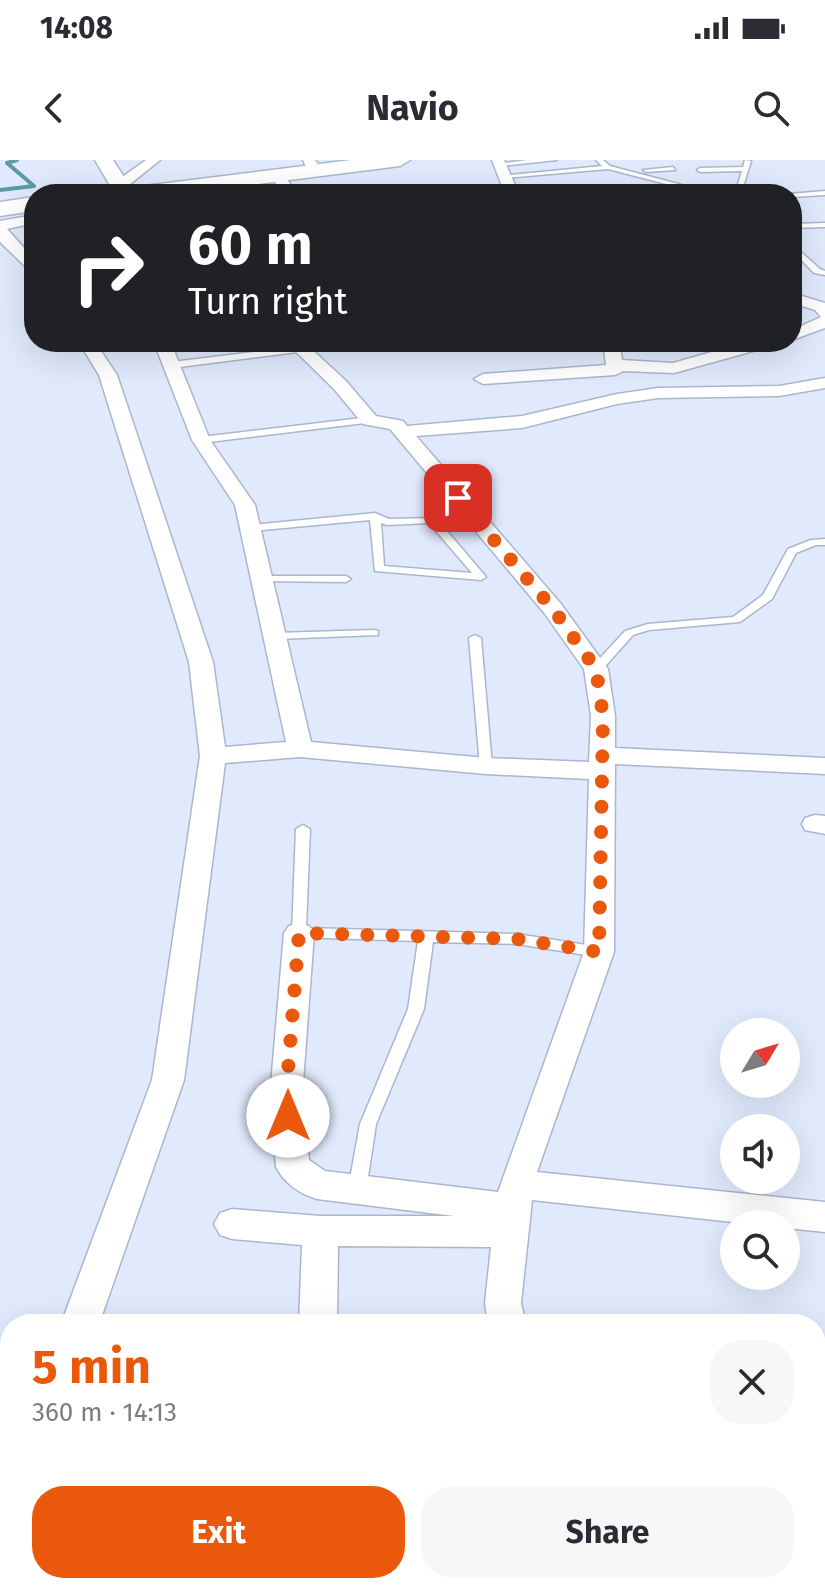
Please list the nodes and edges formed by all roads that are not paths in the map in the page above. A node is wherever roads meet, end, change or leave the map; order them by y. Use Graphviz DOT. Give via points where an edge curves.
graph roads {
  1 [pos="104,160"];
  2 [pos="154,160"];
  3 [pos="344,160"];
  4 [pos="400,160"];
  5 [pos="554,160"];
  6 [pos="599,160"];
  7 [pos="748,160"];
  8 [pos="310,162"];
  9 [pos="501,166"];
  10 [pos="608,167"];
  11 [pos="673,169"];
  12 [pos="746,169"];
  13 [pos="700,170"];
  14 [pos="626,171"];
  15 [pos="271,175"];
  16 [pos="116,184"];
  17 [pos="128,184"];
  18 [pos="171,184"];
  19 [pos="191,184"];
  20 [pos="247,184"];
  21 [pos="280,184"];
  22 [pos="675,184"];
  23 [pos="741,184"];
  24 [pos="825,193"];
  25 [pos="802,194"];
  26 [pos="24,205"];
  27 [pos="0,209"];
  28 [pos="24,221"];
  29 [pos="825,225"];
  30 [pos="802,226"];
  31 [pos="802,256"];
  32 [pos="24,257"];
  33 [pos="825,273"];
  34 [pos="802,301"];
  35 [pos="825,313"];
  36 [pos="825,321"];
  37 [pos="802,332"];
  38 [pos="93,352"];
  39 [pos="165,352"];
  40 [pos="304,352"];
  41 [pos="613,352"];
  42 [pos="730,352"];
  43 [pos="616,365"];
  44 [pos="483,379"];
  45 [pos="825,383"];
  46 [pos="370,420"];
  47 [pos="401,432"];
  48 [pos="201,440"];
  49 [pos="375,516"];
  50 [pos="251,528"];
  51 [pos="825,542"];
  52 [pos="262,579"];
  53 [pos="346,579"];
  54 [pos="374,633"];
  55 [pos="276,636"];
  56 [pos="475,638"];
  57 [pos="596,669"];
  58 [pos="300,749"];
  59 [pos="213,756"];
  60 [pos="601,763"];
  61 [pos="486,766"];
  62 [pos="825,766"];
  63 [pos="303,829"];
  64 [pos="299,933"];
  65 [pos="426,937"];
  66 [pos="599,952"];
  67 [pos="357,1190"];
  68 [pos="514,1208"];
  69 [pos="825,1217"];
  70 [pos="232,1224"];
  71 [pos="320,1231"];
  72 [pos="84,1314"];
  73 [pos="318,1314"];
  74 [pos="505,1314"];
  1 -- 16 [label="main road"];
  2 -- 17 [label="street"];
  3 -- 8 [label="main road"];
  4 -- 15 [label="main road"];
  5 -- 9 [label="lane"];
  6 -- 10 [label="lane"];
  7 -- 12 [label="lane"];
  8 -- 18 [label="main road"];
  9 -- 10 [label="lane"];
  10 -- 14 [label="lane"];
  11 -- 14 [label="lane"];
  12 -- 13 [label="lane"];
  12 -- 23 [label="lane"];
  14 -- 22 [label="lane"];
  15 -- 19 [label="main road"];
  15 -- 20 [label="street"];
  15 -- 21 [label="street"];
  24 -- 25 [label="lane"];
  26 -- 27 [label="main road"];
  28 -- 32 [label="street" via="0,229"];
  29 -- 30 [label="lane"];
  31 -- 33 [label="lane"];
  34 -- 35 [label="street"];
  36 -- 37 [label="street"];
  38 -- 59 [label="street" via="108,375 201,662"];
  39 -- 48 [label="street"];
  40 -- 46 [label="street"];
  41 -- 43 [label="street"];
  42 -- 43 [label="street" via="674,368"];
  43 -- 44 [label="street" via="615,370"];
  45 -- 47 [label="street" via="779,391 658,393 522,422"];
  46 -- 47 [label="street" via="396,425"];
  46 -- 48 [label="lane"];
  47 -- 57 [label="street" via="553,609"];
  48 -- 50 [label="street" via="245,505"];
  49 -- 49 [label="lane" via="379,569 481,577 432,520 387,522"];
  49 -- 50 [label="lane"];
  50 -- 52 [label="street"];
  51 -- 57 [label="lane" via="792,551 768,597 736,620 629,633"];
  52 -- 53 [label="lane"];
  52 -- 55 [label="street"];
  54 -- 55 [label="lane"];
  55 -- 58 [label="street"];
  56 -- 61 [label="lane"];
  57 -- 60 [label="street" via="603,716"];
  58 -- 59 [label="street"];
  58 -- 61 [label="street"];
  59 -- 72 [label="street" via="168,1080"];
  60 -- 61 [label="street"];
  60 -- 62 [label="street"];
  60 -- 66 [label="street"];
  63 -- 64 [label="lane"];
  64 -- 65 [label="lane"];
  64 -- 67 [label="street" via="286,1096 293,1167 317,1185"];
  65 -- 66 [label="lane" via="517,939"];
  65 -- 67 [label="lane" via="416,1009 368,1124"];
  66 -- 68 [label="street"];
  67 -- 68 [label="street"];
  68 -- 69 [label="street"];
  68 -- 71 [label="street"];
  68 -- 74 [label="street"];
  70 -- 71 [label="street"];
  71 -- 73 [label="street"];
}
